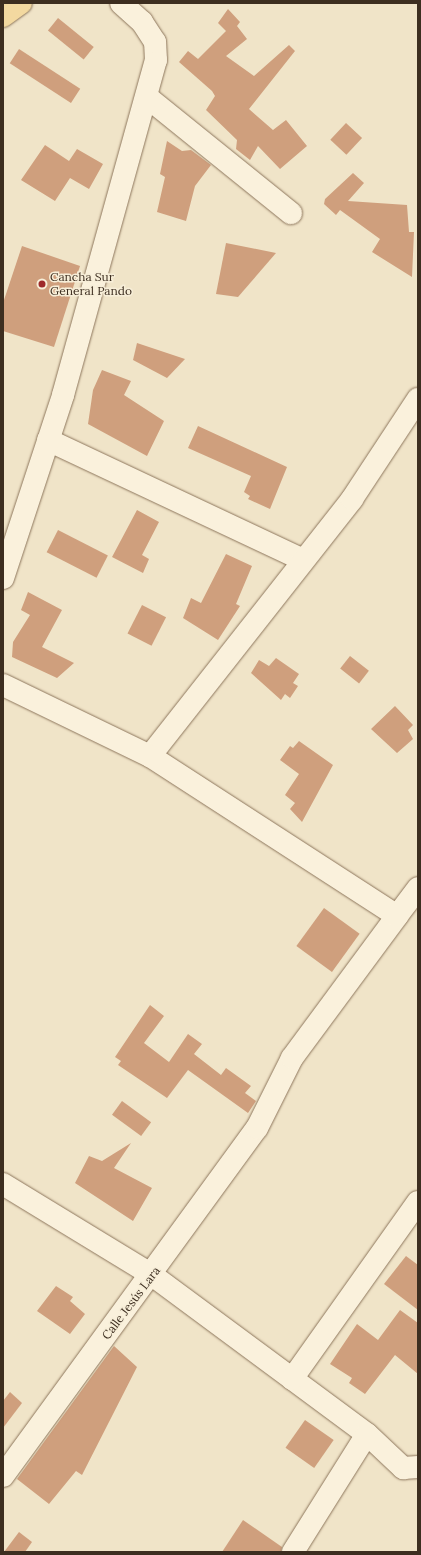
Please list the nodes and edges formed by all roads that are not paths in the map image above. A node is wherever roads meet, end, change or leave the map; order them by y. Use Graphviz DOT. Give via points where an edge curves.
graph roads {
  1 [pos="21,3"];
  2 [pos="121,3"];
  3 [pos="3,16"];
  4 [pos="147,97"];
  5 [pos="291,214"];
  6 [pos="418,399"];
  7 [pos="48,440"];
  8 [pos="304,560"];
  9 [pos="3,578"];
  10 [pos="3,684"];
  11 [pos="150,756"];
  12 [pos="418,888"];
  13 [pos="396,916"];
  14 [pos="3,1184"];
  15 [pos="418,1202"];
  16 [pos="152,1275"];
  17 [pos="292,1379"];
  18 [pos="367,1434"];
  19 [pos="418,1467"];
  20 [pos="3,1476"];
  21 [pos="293,1552"];
  1 -- 3 [label="main road"];
  2 -- 4 [label="street" via="142,22 155,42 156,60"];
  4 -- 5 [label="street"];
  4 -- 7 [label="street"];
  6 -- 8 [label="street" via="352,499"];
  7 -- 8 [label="street"];
  7 -- 9 [label="street"];
  8 -- 11 [label="street"];
  10 -- 11 [label="street"];
  11 -- 13 [label="street"];
  12 -- 13 [label="street, Calle Jesús Lara"];
  13 -- 16 [label="street, Calle Jesús Lara" via="292,1058 257,1128"];
  14 -- 16 [label="street"];
  15 -- 17 [label="street"];
  16 -- 17 [label="street"];
  16 -- 20 [label="street, Calle Jesús Lara"];
  17 -- 18 [label="street"];
  18 -- 19 [label="street" via="404,1468"];
  18 -- 21 [label="street"];
}
